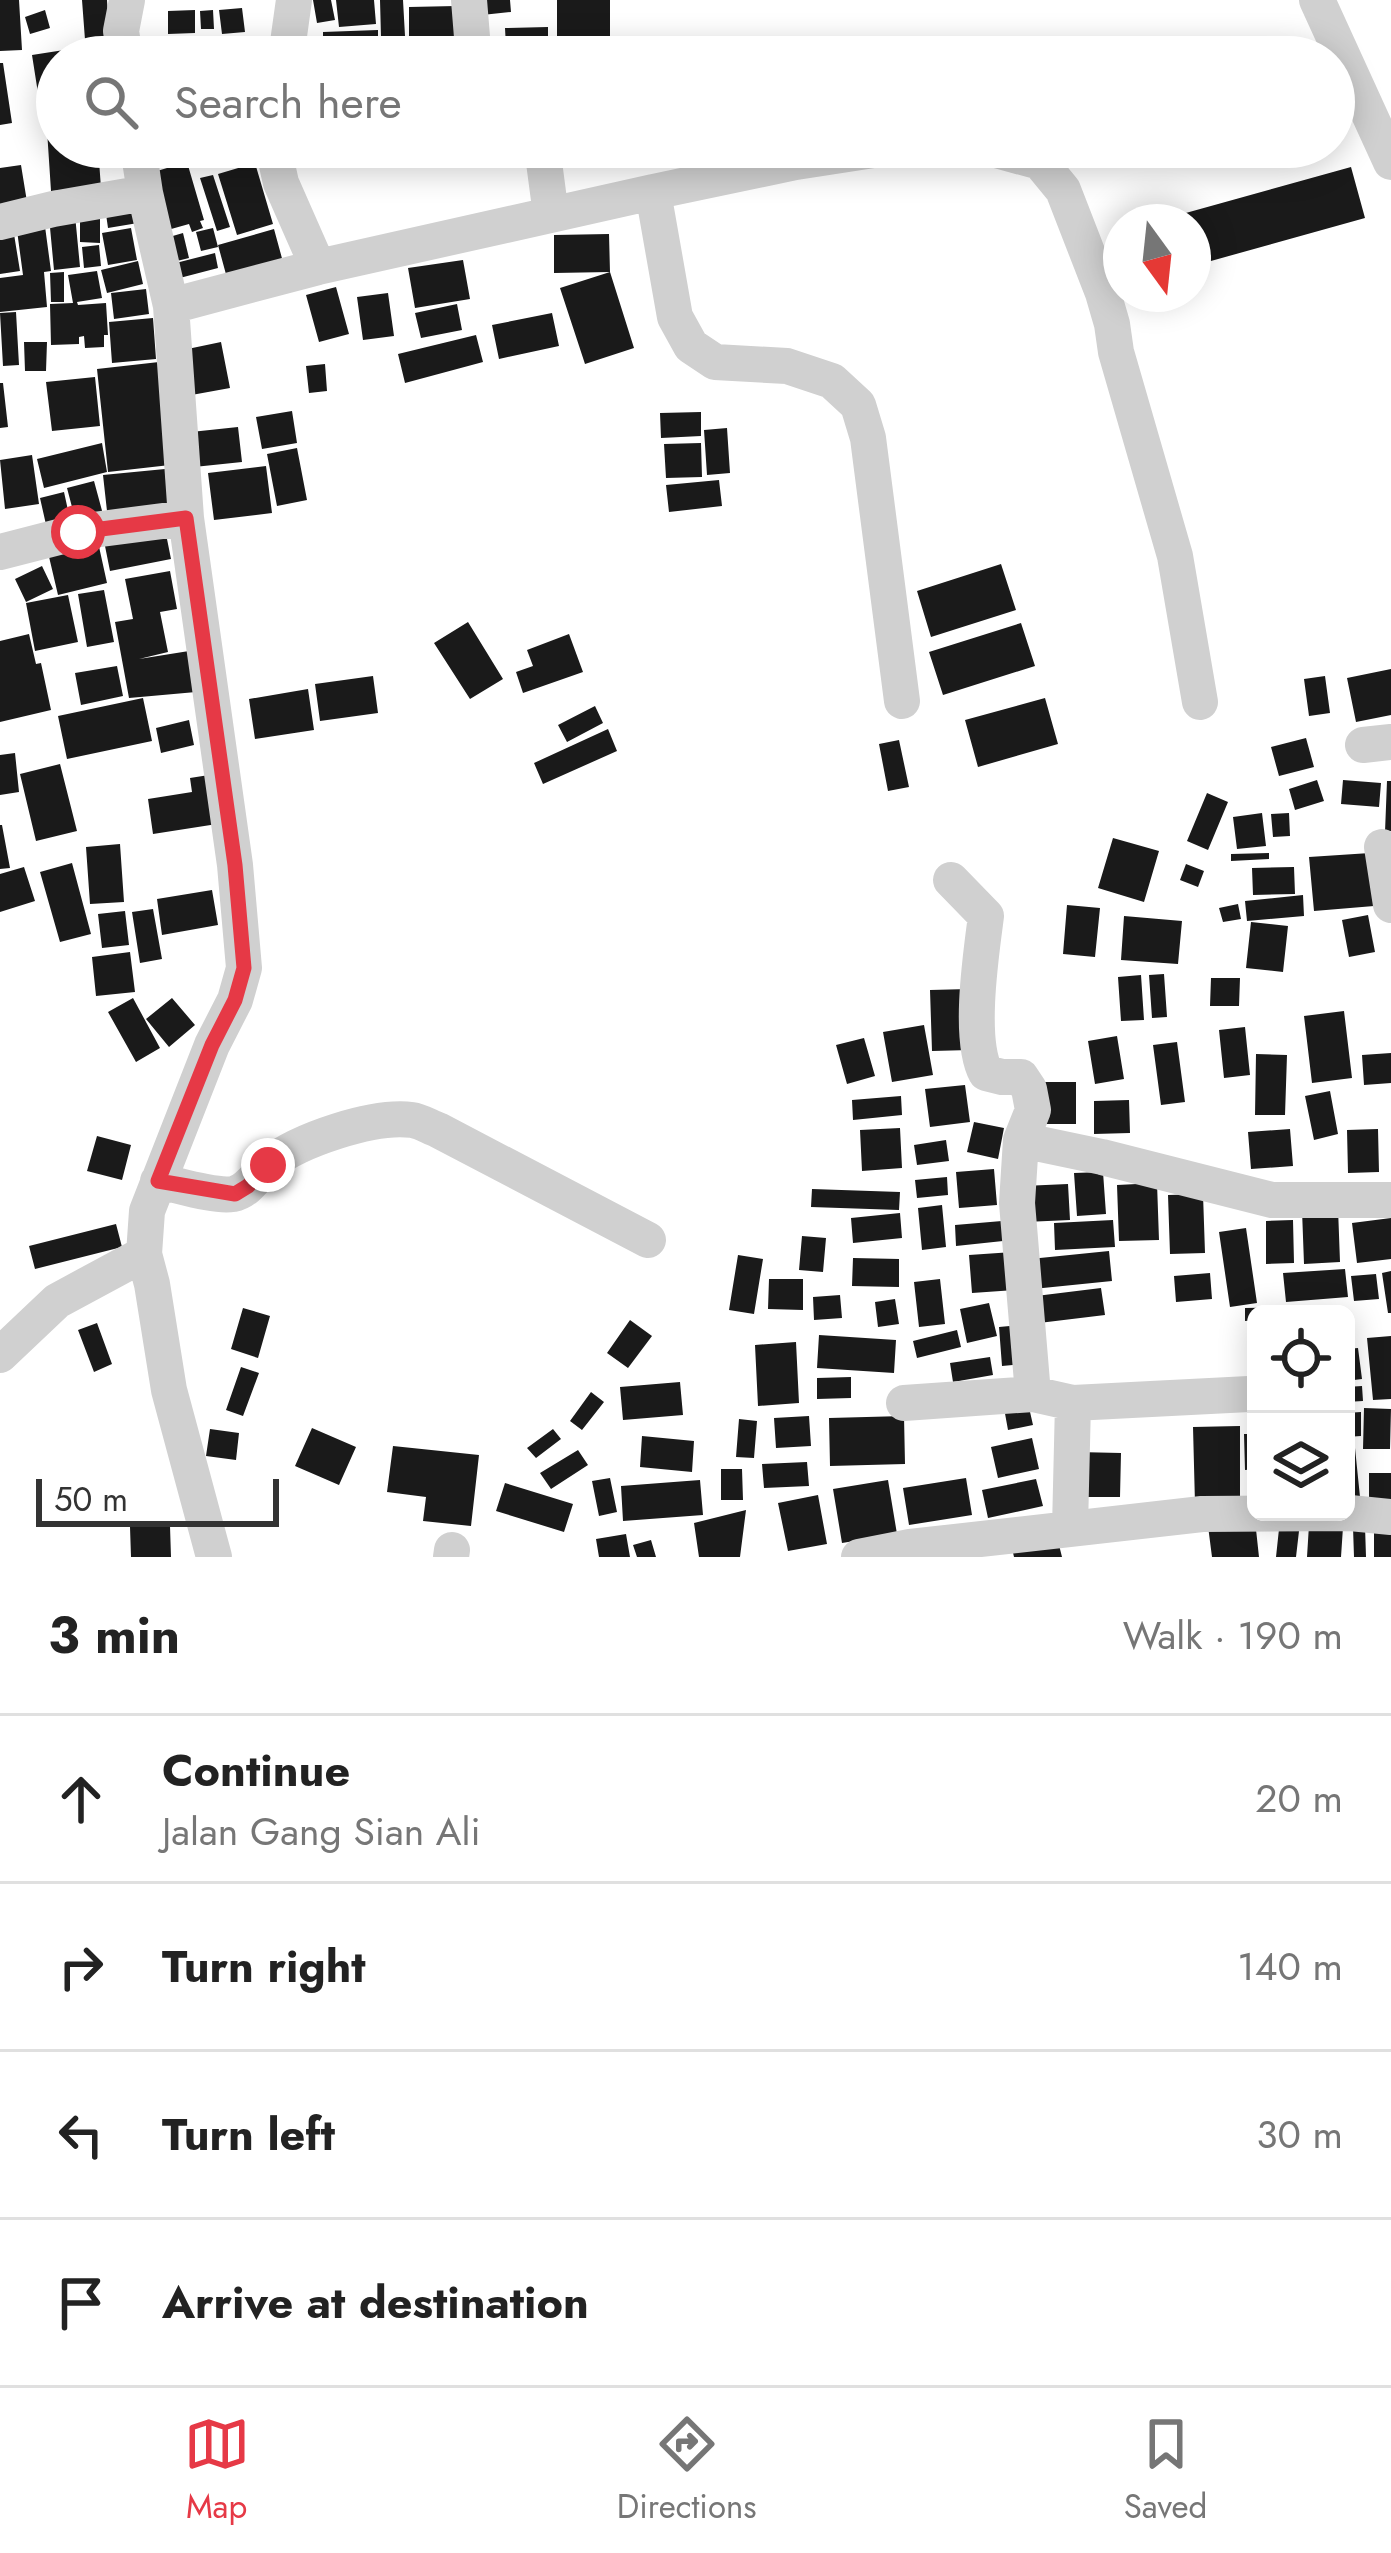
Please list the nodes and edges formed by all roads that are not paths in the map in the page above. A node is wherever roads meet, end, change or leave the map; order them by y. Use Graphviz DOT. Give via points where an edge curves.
graph roads {
  1 [pos="127,0"];
  2 [pos="294,0"];
  3 [pos="1317,0"];
  4 [pos="122,36"];
  5 [pos="289,36"];
  6 [pos="1333,36"];
  7 [pos="1355,83"];
  8 [pos="1391,162"];
  9 [pos="141,168"];
  10 [pos="278,168"];
  11 [pos="545,168"];
  12 [pos="767,168"];
  13 [pos="1045,168"];
  14 [pos="653,192"];
  15 [pos="145,193"];
  16 [pos="551,215"];
  17 [pos="0,222"];
  18 [pos="318,268"];
  19 [pos="171,306"];
  20 [pos="186,518"];
  21 [pos="0,552"];
  22 [pos="902,701"];
  23 [pos="1200,702"];
  24 [pos="1382,848"];
  25 [pos="951,880"];
  26 [pos="1391,905"];
  27 [pos="1021,1140"];
  28 [pos="1391,1200"];
  29 [pos="149,1222"];
  30 [pos="648,1240"];
  31 [pos="0,1355"];
  32 [pos="1033,1394"];
  33 [pos="1247,1394"];
  34 [pos="904,1403"];
  35 [pos="1073,1403"];
  36 [pos="1391,1517"];
  37 [pos="1070,1528"];
  38 [pos="214,1557"];
  39 [pos="860,1557"];
  1 -- 4 [label="street"];
  2 -- 5 [label="street"];
  3 -- 6 [label="street"];
  7 -- 8 [label="street"];
  9 -- 15 [label="street"];
  10 -- 18 [label="street"];
  11 -- 16 [label="street"];
  12 -- 14 [label="street"];
  13 -- 23 [label="street" via="1080,229 1112,324 1174,556"];
  14 -- 16 [label="street"];
  14 -- 22 [label="street" via="675,317 691,346 716,362 787,367 832,381 858,405"];
  15 -- 17 [label="street"];
  15 -- 19 [label="street"];
  16 -- 18 [label="street"];
  18 -- 19 [label="street"];
  19 -- 20 [label="street"];
  20 -- 21 [label="street"];
  20 -- 29 [label="street" via="244,968"];
  24 -- 26 [label="street"];
  25 -- 27 [label="street" via="986,916 980,1061 986,1073 1021,1078 1029,1089 1033,1110"];
  27 -- 28 [label="street" via="1272,1201"];
  27 -- 32 [label="street" via="1017,1203"];
  29 -- 30 [label="street" via="235,1194 268,1165 330,1134 412,1120"];
  29 -- 31 [label="street"];
  29 -- 38 [label="street" via="169,1390"];
  32 -- 34 [label="street"];
  32 -- 35 [label="street"];
  33 -- 35 [label="street"];
  35 -- 37 [label="street"];
  36 -- 37 [label="street" via="1202,1514"];
  37 -- 39 [label="street"];
}
